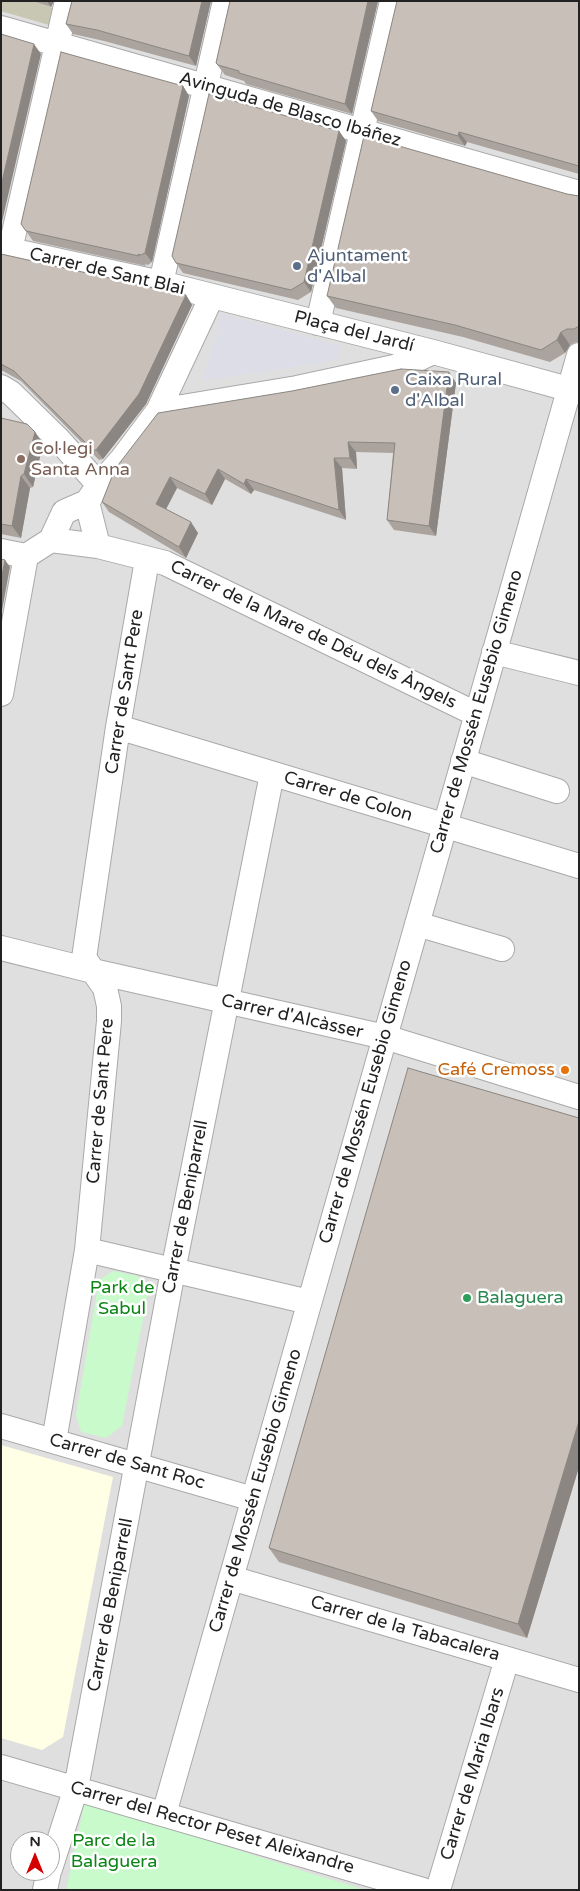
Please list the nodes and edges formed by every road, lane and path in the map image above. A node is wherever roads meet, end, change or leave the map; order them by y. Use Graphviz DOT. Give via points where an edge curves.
graph roads {
  1 [pos="67,1"];
  2 [pos="225,1"];
  3 [pos="392,1"];
  4 [pos="1,28"];
  5 [pos="58,44"];
  6 [pos="206,86"];
  7 [pos="363,130"];
  8 [pos="579,193"];
  9 [pos="6,249"];
  10 [pos="161,283"];
  11 [pos="212,296"];
  12 [pos="318,323"];
  13 [pos="433,352"];
  14 [pos="579,355"];
  15 [pos="1,386"];
  16 [pos="574,390"];
  17 [pos="158,411"];
  18 [pos="93,493"];
  19 [pos="51,540"];
  20 [pos="98,546"];
  21 [pos="1,551"];
  22 [pos="26,556"];
  23 [pos="148,560"];
  24 [pos="494,652"];
  25 [pos="579,673"];
  26 [pos="1,694"];
  27 [pos="476,714"];
  28 [pos="118,727"];
  29 [pos="463,761"];
  30 [pos="272,774"];
  31 [pos="557,791"];
  32 [pos="445,826"];
  33 [pos="579,866"];
  34 [pos="417,924"];
  35 [pos="1,948"];
  36 [pos="502,949"];
  37 [pos="93,971"];
  38 [pos="227,1002"];
  39 [pos="385,1037"];
  40 [pos="579,1097"];
  41 [pos="87,1250"];
  42 [pos="173,1271"];
  43 [pos="309,1302"];
  44 [pos="1,1426"];
  45 [pos="54,1441"];
  46 [pos="138,1466"];
  47 [pos="253,1499"];
  48 [pos="231,1578"];
  49 [pos="507,1659"];
  50 [pos="579,1680"];
  51 [pos="1,1767"];
  52 [pos="76,1788"];
  53 [pos="164,1814"];
  54 [pos="60,1838"];
  55 [pos="423,1890"];
  56 [pos="438,1890"];
  1 -- 5 [label="street"];
  2 -- 6 [label="street"];
  3 -- 7 [label="street"];
  4 -- 5 [label="street, Avinguda de Blasco Ibáñez"];
  5 -- 6 [label="street, Avinguda de Blasco Ibáñez"];
  5 -- 9 [label="street"];
  6 -- 7 [label="street, Avinguda de Blasco Ibáñez"];
  6 -- 10 [label="street"];
  7 -- 8 [label="street, Avinguda de Blasco Ibáñez"];
  7 -- 12 [label="street"];
  9 -- 10 [label="street, Carrer de Sant Blai"];
  10 -- 11 [label="street, Carrer de Sant Blai"];
  11 -- 12 [label="street, Plaça del Jardí"];
  11 -- 17 [label="street"];
  12 -- 13 [label="street, Plaça del Jardí"];
  13 -- 16 [label="street"];
  13 -- 17 [label="street, Plaça del Jardí" via="408,364 297,388"];
  14 -- 16 [label="street, Carrer de Mossén Eusebio Gimeno"];
  15 -- 18 [label="street" via="58,439"];
  16 -- 24 [label="street, Carrer de Mossén Eusebio Gimeno"];
  17 -- 18 [label="street"];
  18 -- 19 [label="street" via="64,512"];
  18 -- 20 [label="street"];
  19 -- 20 [label="street, Carrer de la Mare de Déu dels Àngels"];
  19 -- 22 [label="street"];
  20 -- 23 [label="street, Carrer de la Mare de Déu dels Àngels"];
  21 -- 22 [label="street"];
  22 -- 26 [label="street"];
  23 -- 27 [label="street, Carrer de la Mare de Déu dels Àngels" via="165,563"];
  23 -- 28 [label="street, Carrer de Sant Pere"];
  24 -- 25 [label="street"];
  24 -- 27 [label="street, Carrer de Mossén Eusebio Gimeno"];
  27 -- 29 [label="street, Carrer de Mossén Eusebio Gimeno"];
  28 -- 30 [label="street, Carrer de Colon"];
  28 -- 37 [label="street, Carrer de Sant Pere" via="84,958"];
  29 -- 31 [label="street"];
  29 -- 32 [label="street, Carrer de Mossén Eusebio Gimeno"];
  30 -- 32 [label="street, Carrer de Colon"];
  30 -- 38 [label="street, Carrer de Beniparrell"];
  32 -- 33 [label="street, Carrer de Colon"];
  32 -- 34 [label="street, Carrer de Mossén Eusebio Gimeno"];
  34 -- 36 [label="street"];
  34 -- 39 [label="street, Carrer de Mossén Eusebio Gimeno"];
  35 -- 37 [label="street, Carrer d'Alcàsser"];
  37 -- 38 [label="street, Carrer d'Alcàsser"];
  37 -- 41 [label="street, Carrer de Sant Pere" via="105,988 110,1021"];
  38 -- 39 [label="street, Carrer d'Alcàsser"];
  38 -- 42 [label="street, Carrer de Beniparrell"];
  39 -- 40 [label="street, Carrer d'Alcàsser"];
  39 -- 43 [label="street, Carrer de Mossén Eusebio Gimeno"];
  41 -- 42 [label="street"];
  41 -- 45 [label="street, Carrer de Sant Pere"];
  42 -- 43 [label="street"];
  42 -- 46 [label="street, Carrer de Beniparrell"];
  43 -- 47 [label="street, Carrer de Mossén Eusebio Gimeno"];
  44 -- 45 [label="street, Carrer de Sant Roc"];
  45 -- 46 [label="street, Carrer de Sant Roc"];
  46 -- 47 [label="street, Carrer de Sant Roc"];
  46 -- 52 [label="street, Carrer de Beniparrell"];
  47 -- 48 [label="street, Carrer de Mossén Eusebio Gimeno"];
  48 -- 49 [label="street, Carrer de la Tabacalera"];
  48 -- 53 [label="street, Carrer de Mossén Eusebio Gimeno"];
  49 -- 50 [label="street, Carrer de la Tabacalera"];
  49 -- 56 [label="street, Carrer de Maria Ibars"];
  51 -- 52 [label="street, Carrer del Rector Peset Aleixandre"];
  52 -- 53 [label="street, Carrer del Rector Peset Aleixandre"];
  52 -- 54 [label="street, Carrer de Beniparrell"];
  53 -- 55 [label="street, Carrer del Rector Peset Aleixandre"];
}
